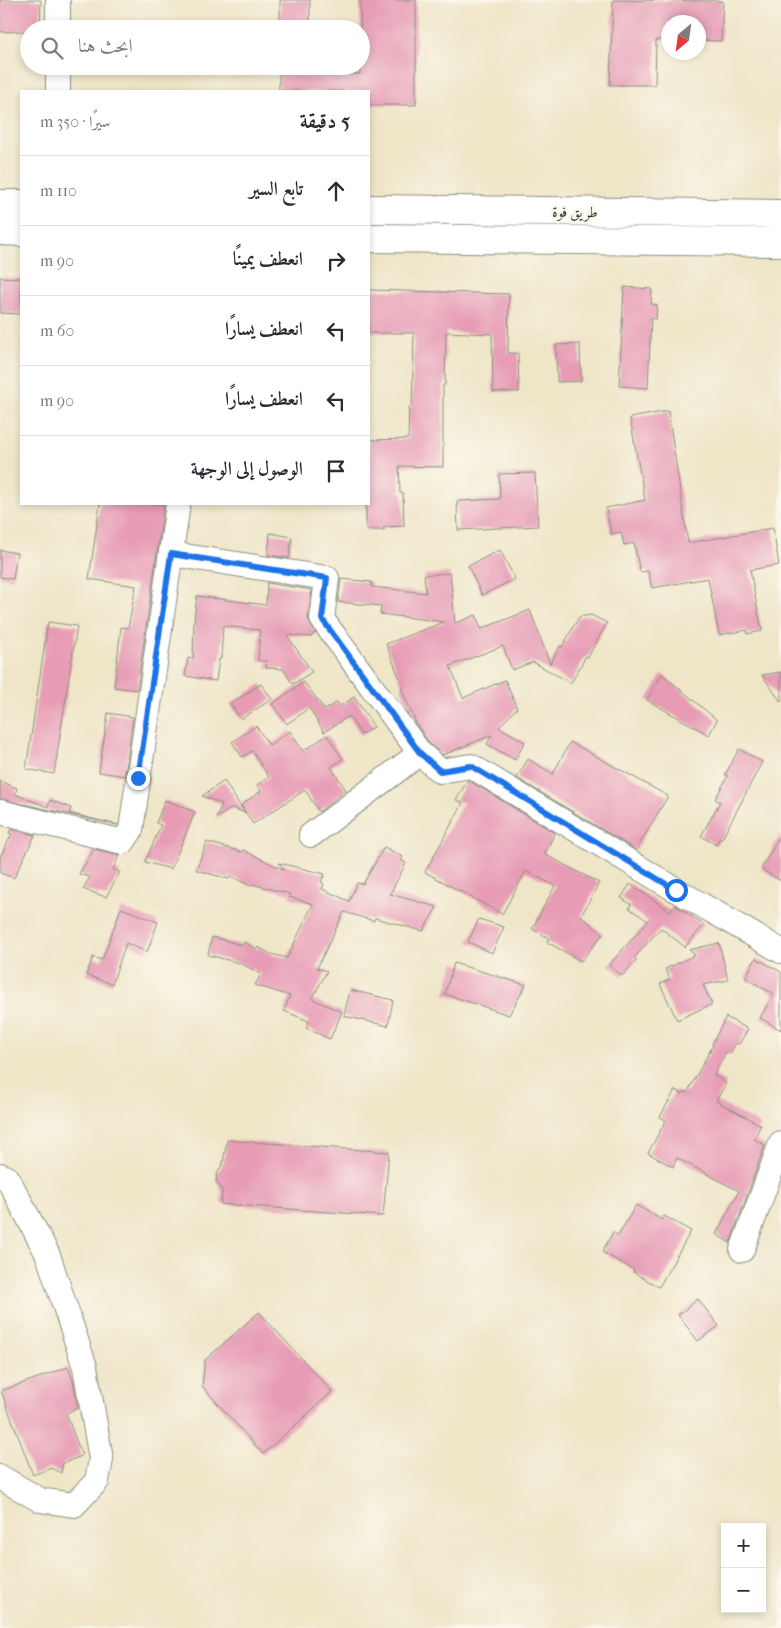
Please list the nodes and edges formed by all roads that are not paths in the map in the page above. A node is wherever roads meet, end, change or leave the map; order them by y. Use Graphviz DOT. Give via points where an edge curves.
graph roads {
  1 [pos="58,0"];
  2 [pos="58,20"];
  3 [pos="58,75"];
  4 [pos="58,90"];
  5 [pos="0,204"];
  6 [pos="20,204"];
  7 [pos="370,209"];
  8 [pos="781,214"];
  9 [pos="0,231"];
  10 [pos="20,232"];
  11 [pos="370,238"];
  12 [pos="781,242"];
  13 [pos="178,505"];
  14 [pos="171,554"];
  15 [pos="420,753"];
  16 [pos="0,812"];
  17 [pos="311,835"];
  18 [pos="781,951"];
  19 [pos="781,1143"];
  20 [pos="0,1175"];
  21 [pos="742,1250"];
  22 [pos="0,1477"];
  1 -- 2 [label="street"];
  3 -- 4 [label="street"];
  5 -- 6 [label="highway"];
  7 -- 8 [label="highway, طريق فوة"];
  9 -- 10 [label="highway"];
  11 -- 12 [label="highway, طريق فوة"];
  13 -- 14 [label="street"];
  14 -- 15 [label="street" via="327,578 322,619"];
  14 -- 16 [label="street" via="130,830 124,842"];
  15 -- 17 [label="street"];
  15 -- 18 [label="street" via="440,771 471,766"];
  19 -- 21 [label="street"];
  20 -- 22 [label="street" via="8,1179 48,1255 85,1367 101,1460 97,1481 74,1505 40,1500"];
}
